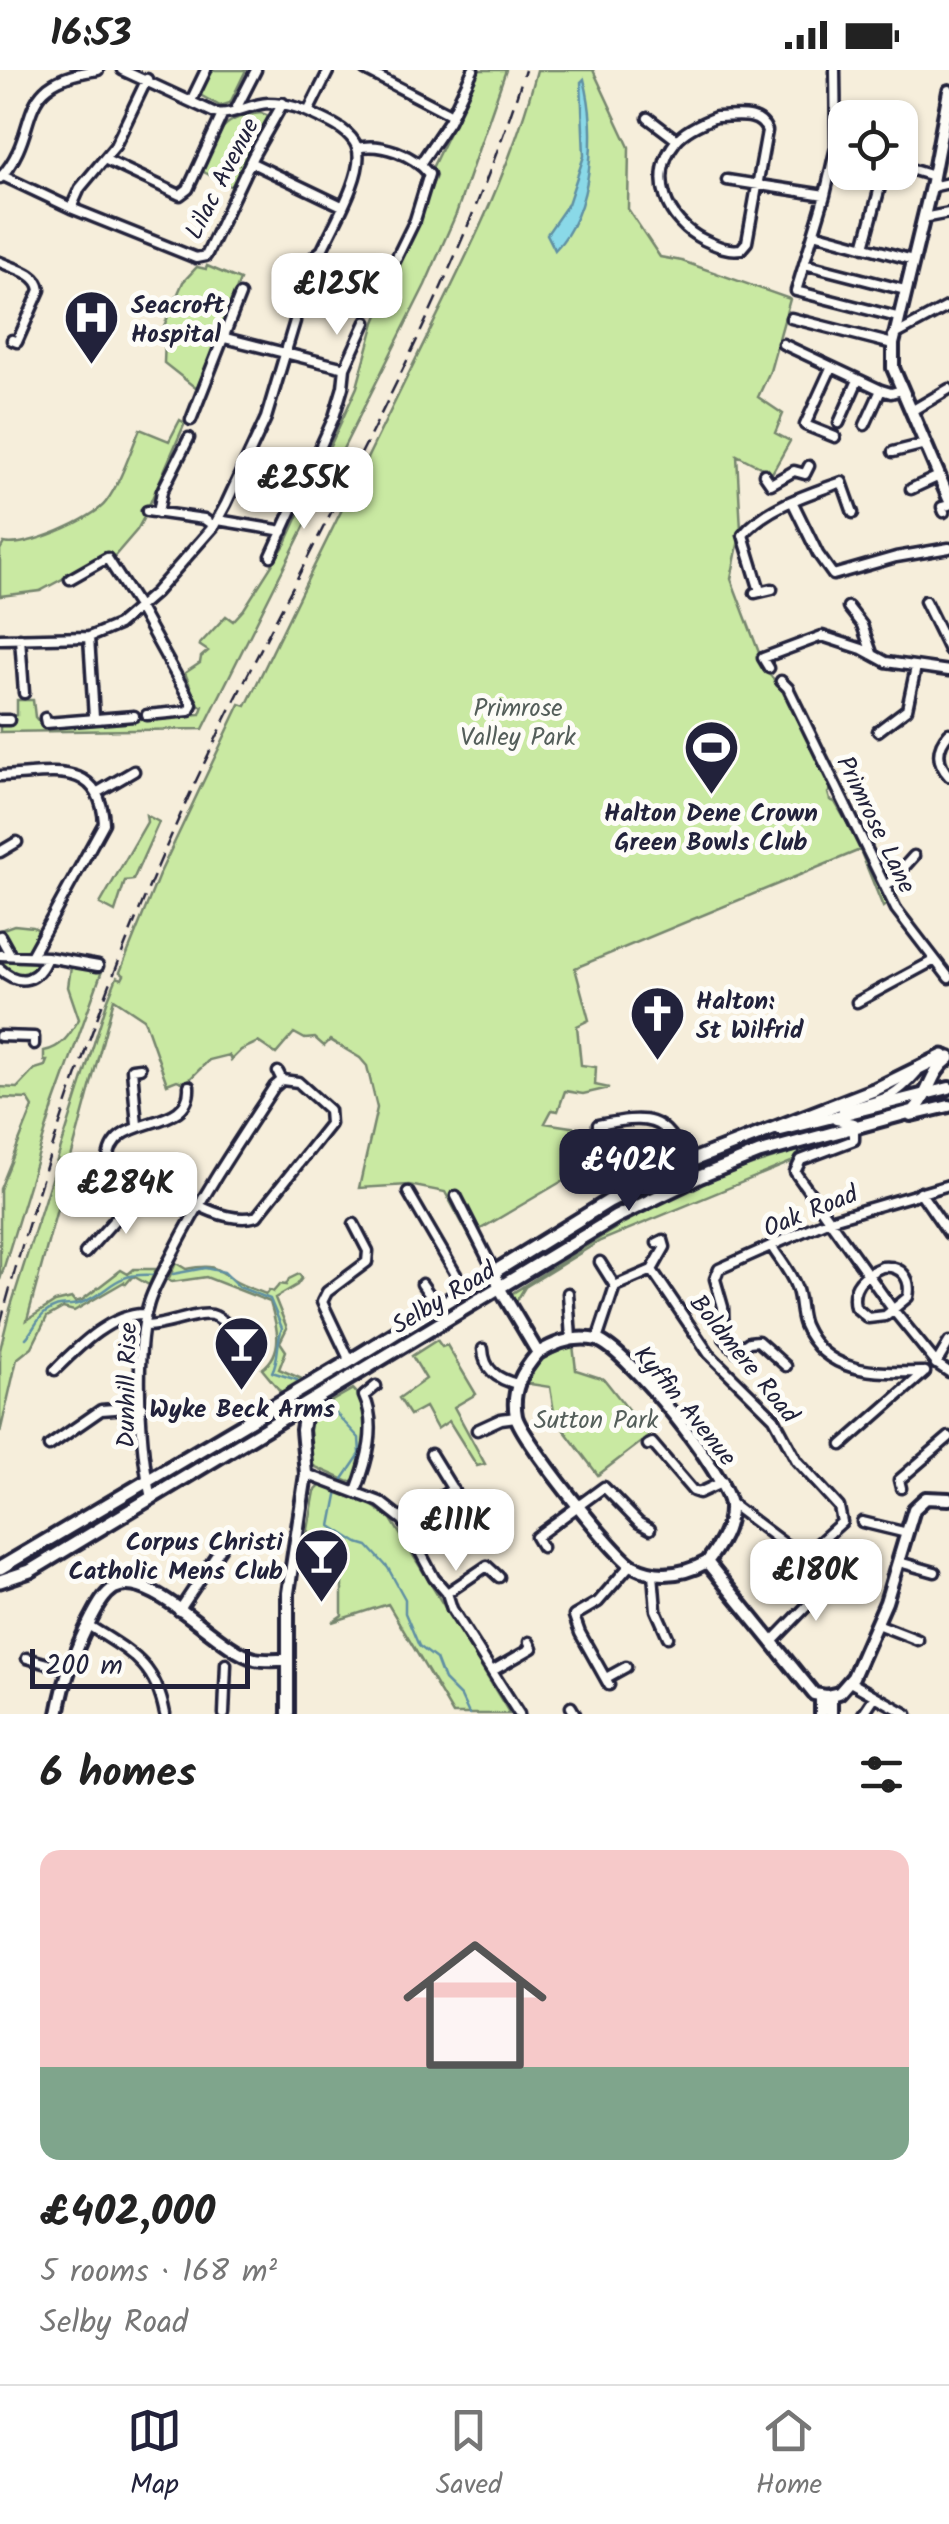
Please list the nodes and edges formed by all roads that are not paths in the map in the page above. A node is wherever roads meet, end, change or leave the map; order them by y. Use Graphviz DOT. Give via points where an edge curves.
graph roads {
  1 [pos="98,70"];
  2 [pos="122,70"];
  3 [pos="206,70"];
  4 [pos="256,70"];
  5 [pos="329,70"];
  6 [pos="365,70"];
  7 [pos="472,70"];
  8 [pos="836,70"];
  9 [pos="61,73"];
  10 [pos="147,80"];
  11 [pos="949,91"];
  12 [pos="838,100"];
  13 [pos="190,102"];
  14 [pos="283,104"];
  15 [pos="236,110"];
  16 [pos="308,112"];
  17 [pos="222,115"];
  18 [pos="452,115"];
  19 [pos="648,118"];
  20 [pos="677,140"];
  21 [pos="357,148"];
  22 [pos="943,153"];
  23 [pos="106,160"];
  24 [pos="250,162"];
  25 [pos="420,164"];
  26 [pos="918,174"];
  27 [pos="2,177"];
  28 [pos="727,180"];
  29 [pos="932,181"];
  30 [pos="949,183"];
  31 [pos="760,185"];
  32 [pos="828,186"];
  33 [pos="879,190"];
  34 [pos="825,196"];
  35 [pos="342,206"];
  36 [pos="73,209"];
  37 [pos="949,213"];
  38 [pos="923,218"];
  39 [pos="814,233"];
  40 [pos="864,247"];
  41 [pos="322,250"];
  42 [pos="912,260"];
  43 [pos="0,262"];
  44 [pos="804,264"];
  45 [pos="304,265"];
  46 [pos="322,272"];
  47 [pos="904,290"];
  48 [pos="240,295"];
  49 [pos="295,301"];
  50 [pos="314,304"];
  51 [pos="949,306"];
  52 [pos="372,308"];
  53 [pos="896,317"];
  54 [pos="791,318"];
  55 [pos="295,321"];
  56 [pos="366,322"];
  57 [pos="225,338"];
  58 [pos="12,340"];
  59 [pos="893,340"];
  60 [pos="783,344"];
  61 [pos="284,352"];
  62 [pos="345,368"];
  63 [pos="831,368"];
  64 [pos="858,380"];
  65 [pos="949,389"];
  66 [pos="881,390"];
  67 [pos="902,390"];
  68 [pos="912,410"];
  69 [pos="191,420"];
  70 [pos="839,424"];
  71 [pos="865,425"];
  72 [pos="835,437"];
  73 [pos="189,438"];
  74 [pos="925,444"];
  75 [pos="893,452"];
  76 [pos="949,461"];
  77 [pos="938,472"];
  78 [pos="764,474"];
  79 [pos="909,488"];
  80 [pos="814,492"];
  81 [pos="793,502"];
  82 [pos="947,505"];
  83 [pos="147,511"];
  84 [pos="158,512"];
  85 [pos="853,513"];
  86 [pos="216,523"];
  87 [pos="283,532"];
  88 [pos="949,548"];
  89 [pos="271,556"];
  90 [pos="70,580"];
  91 [pos="772,590"];
  92 [pos="925,602"];
  93 [pos="848,607"];
  94 [pos="140,608"];
  95 [pos="90,637"];
  96 [pos="20,638"];
  97 [pos="0,639"];
  98 [pos="949,650"];
  99 [pos="872,654"];
  100 [pos="916,667"];
  101 [pos="769,668"];
  102 [pos="949,671"];
  103 [pos="781,681"];
  104 [pos="24,693"];
  105 [pos="147,715"];
  106 [pos="134,716"];
  107 [pos="45,718"];
  108 [pos="94,718"];
  109 [pos="878,731"];
  110 [pos="949,734"];
  111 [pos="134,770"];
  112 [pos="0,776"];
  113 [pos="949,776"];
  114 [pos="98,792"];
  115 [pos="16,842"];
  116 [pos="0,852"];
  117 [pos="914,856"];
  118 [pos="886,886"];
  119 [pos="0,936"];
  120 [pos="10,954"];
  121 [pos="0,956"];
  122 [pos="32,956"];
  123 [pos="47,957"];
  124 [pos="934,961"];
  125 [pos="98,966"];
  126 [pos="0,970"];
  127 [pos="949,978"];
  128 [pos="857,1002"];
  129 [pos="0,1036"];
  130 [pos="34,1044"];
  131 [pos="949,1055"];
  132 [pos="140,1068"];
  133 [pos="927,1069"];
  134 [pos="189,1086"];
  135 [pos="949,1088"];
  136 [pos="919,1097"];
  137 [pos="889,1098"];
  138 [pos="949,1106"];
  139 [pos="905,1116"];
  140 [pos="817,1122"];
  141 [pos="598,1125"];
  142 [pos="137,1126"];
  143 [pos="856,1128"];
  144 [pos="777,1131"];
  145 [pos="756,1137"];
  146 [pos="686,1163"];
  147 [pos="949,1185"];
  148 [pos="408,1192"];
  149 [pos="920,1192"];
  150 [pos="456,1196"];
  151 [pos="134,1198"];
  152 [pos="196,1210"];
  153 [pos="828,1220"];
  154 [pos="354,1224"];
  155 [pos="949,1234"];
  156 [pos="657,1244"];
  157 [pos="772,1246"];
  158 [pos="85,1252"];
  159 [pos="600,1262"];
  160 [pos="652,1270"];
  161 [pos="494,1272"];
  162 [pos="867,1274"];
  163 [pos="422,1284"];
  164 [pos="615,1286"];
  165 [pos="500,1289"];
  166 [pos="466,1290"];
  167 [pos="568,1293"];
  168 [pos="438,1307"];
  169 [pos="894,1311"];
  170 [pos="146,1314"];
  171 [pos="145,1326"];
  172 [pos="241,1336"];
  173 [pos="572,1339"];
  174 [pos="597,1340"];
  175 [pos="949,1342"];
  176 [pos="483,1349"];
  177 [pos="538,1353"];
  178 [pos="350,1361"];
  179 [pos="937,1364"];
  180 [pos="786,1369"];
  181 [pos="55,1370"];
  182 [pos="926,1372"];
  183 [pos="949,1372"];
  184 [pos="517,1384"];
  185 [pos="376,1386"];
  186 [pos="306,1406"];
  187 [pos="142,1408"];
  188 [pos="516,1417"];
  189 [pos="281,1420"];
  190 [pos="302,1430"];
  191 [pos="476,1430"];
  192 [pos="949,1437"];
  193 [pos="648,1444"];
  194 [pos="842,1445"];
  195 [pos="49,1446"];
  196 [pos="431,1454"];
  197 [pos="306,1474"];
  198 [pos="147,1480"];
  199 [pos="723,1482"];
  200 [pos="901,1488"];
  201 [pos="351,1490"];
  202 [pos="453,1490"];
  203 [pos="151,1498"];
  204 [pos="949,1499"];
  205 [pos="730,1503"];
  206 [pos="581,1506"];
  207 [pos="469,1516"];
  208 [pos="403,1520"];
  209 [pos="862,1522"];
  210 [pos="650,1529"];
  211 [pos="907,1532"];
  212 [pos="230,1536"];
  213 [pos="542,1547"];
  214 [pos="707,1562"];
  215 [pos="899,1562"];
  216 [pos="630,1565"];
  217 [pos="0,1568"];
  218 [pos="935,1572"];
  219 [pos="653,1574"];
  220 [pos="499,1577"];
  221 [pos="832,1580"];
  222 [pos="0,1582"];
  223 [pos="446,1593"];
  224 [pos="179,1610"];
  225 [pos="88,1624"];
  226 [pos="877,1624"];
  227 [pos="668,1636"];
  228 [pos="918,1640"];
  229 [pos="772,1642"];
  230 [pos="532,1647"];
  231 [pos="27,1658"];
  232 [pos="286,1660"];
  233 [pos="226,1664"];
  234 [pos="626,1668"];
  235 [pos="69,1670"];
  236 [pos="492,1671"];
  237 [pos="850,1682"];
  238 [pos="826,1696"];
  239 [pos="874,1696"];
  240 [pos="58,1714"];
  241 [pos="165,1714"];
  242 [pos="224,1714"];
  243 [pos="288,1714"];
  244 [pos="519,1714"];
  245 [pos="820,1714"];
  246 [pos="831,1714"];
  247 [pos="863,1714"];
  248 [pos="907,1714"];
  1 -- 9 [label="street"];
  2 -- 10 [label="street"];
  3 -- 13 [label="street"];
  4 -- 15 [label="street"];
  5 -- 16 [label="street"];
  6 -- 18 [label="street"];
  7 -- 18 [label="street"];
  8 -- 12 [label="street"];
  9 -- 27 [label="street" via="41,92"];
  10 -- 13 [label="street"];
  10 -- 23 [label="street"];
  11 -- 22 [label="street"];
  13 -- 17 [label="street"];
  14 -- 15 [label="street"];
  14 -- 16 [label="street"];
  14 -- 24 [label="street, Lilac Avenue"];
  15 -- 17 [label="street"];
  16 -- 21 [label="street" via="334,124"];
  17 -- 23 [label="street" via="180,195"];
  18 -- 25 [label="street"];
  19 -- 20 [label="street"];
  20 -- 31 [label="street" via="716,117 756,117 767,132"];
  20 -- 31 [label="street" via="662,171 663,192 690,233 729,251 741,249"];
  21 -- 25 [label="street" via="387,147"];
  21 -- 35 [label="street" via="358,169"];
  22 -- 29 [label="street"];
  23 -- 36 [label="street" via="80,188"];
  24 -- 35 [label="street"];
  24 -- 36 [label="street, Lilac Avenue" via="206,256 196,258"];
  25 -- 52 [label="street" via="429,174 424,198"];
  26 -- 29 [label="street"];
  27 -- 36 [label="street"];
  28 -- 31 [label="street"];
  29 -- 30 [label="street"];
  29 -- 38 [label="street"];
  31 -- 34 [label="street"];
  32 -- 34 [label="street"];
  33 -- 40 [label="street"];
  34 -- 39 [label="street"];
  35 -- 41 [label="street"];
  37 -- 38 [label="street"];
  38 -- 42 [label="street"];
  39 -- 40 [label="street"];
  39 -- 44 [label="street"];
  40 -- 42 [label="street"];
  41 -- 45 [label="street"];
  41 -- 46 [label="street"];
  42 -- 47 [label="street"];
  43 -- 58 [label="street" via="40,283 17,342"];
  44 -- 47 [label="street"];
  44 -- 53 [label="street" via="796,291"];
  45 -- 46 [label="street"];
  45 -- 49 [label="street" via="288,277"];
  46 -- 50 [label="street" via="327,290"];
  47 -- 53 [label="street"];
  48 -- 57 [label="street"];
  49 -- 50 [label="street"];
  49 -- 55 [label="street"];
  50 -- 55 [label="street"];
  51 -- 59 [label="street"];
  53 -- 59 [label="street"];
  54 -- 59 [label="street"];
  55 -- 61 [label="street"];
  56 -- 62 [label="street"];
  57 -- 61 [label="street"];
  57 -- 69 [label="street"];
  59 -- 67 [label="street"];
  60 -- 63 [label="street"];
  61 -- 62 [label="street"];
  61 -- 86 [label="street" via="266,418"];
  62 -- 87 [label="street" via="334,417"];
  63 -- 64 [label="street"];
  63 -- 72 [label="street" via="805,425"];
  64 -- 66 [label="street"];
  64 -- 70 [label="street"];
  65 -- 68 [label="street"];
  66 -- 67 [label="street"];
  66 -- 71 [label="street"];
  67 -- 68 [label="street"];
  68 -- 74 [label="street"];
  73 -- 84 [label="street"];
  74 -- 75 [label="street"];
  74 -- 77 [label="street"];
  76 -- 77 [label="street"];
  77 -- 79 [label="street"];
  77 -- 82 [label="street"];
  78 -- 80 [label="street" via="771,484 807,470"];
  80 -- 81 [label="street"];
  80 -- 85 [label="street" via="842,482"];
  81 -- 88 [label="street" via="833,575"];
  81 -- 91 [label="street" via="742,535 758,592"];
  83 -- 84 [label="street"];
  84 -- 86 [label="street"];
  86 -- 87 [label="street"];
  86 -- 94 [label="street"];
  87 -- 89 [label="street"];
  90 -- 94 [label="street" via="107,558"];
  92 -- 98 [label="street"];
  93 -- 99 [label="street"];
  94 -- 95 [label="street"];
  94 -- 105 [label="street" via="194,709"];
  95 -- 96 [label="street"];
  95 -- 108 [label="street"];
  96 -- 97 [label="street"];
  96 -- 104 [label="street"];
  99 -- 100 [label="street"];
  99 -- 101 [label="street" via="822,636 764,658"];
  100 -- 102 [label="street"];
  100 -- 109 [label="street" via="906,709"];
  103 -- 118 [label="street, Primrose Lane"];
  106 -- 108 [label="street"];
  107 -- 108 [label="street"];
  110 -- 113 [label="street" via="938,753"];
  111 -- 114 [label="street"];
  112 -- 114 [label="street" via="68,773"];
  114 -- 122 [label="street" via="104,822"];
  115 -- 116 [label="street"];
  117 -- 118 [label="street"];
  118 -- 124 [label="street, Primrose Lane"];
  119 -- 120 [label="street"];
  120 -- 121 [label="street"];
  120 -- 122 [label="street"];
  122 -- 123 [label="street"];
  123 -- 125 [label="street"];
  123 -- 126 [label="street" via="33,978"];
  124 -- 127 [label="street, Primrose Lane"];
  124 -- 128 [label="street"];
  129 -- 130 [label="street" via="34,1038"];
  131 -- 133 [label="main road, Selby Road"];
  132 -- 142 [label="street" via="132,1069"];
  133 -- 136 [label="main road, Selby Road"];
  133 -- 137 [label="street"];
  133 -- 145 [label="main road, Selby Road"];
  134 -- 142 [label="street" via="178,1112"];
  135 -- 136 [label="street"];
  136 -- 137 [label="street"];
  136 -- 139 [label="main road, Selby Road" via="918,1108"];
  136 -- 140 [label="street, Selby Road"];
  137 -- 144 [label="street"];
  138 -- 139 [label="street"];
  139 -- 143 [label="main road, Selby Road"];
  140 -- 143 [label="street" via="846,1119"];
  140 -- 144 [label="street, Selby Road"];
  141 -- 146 [label="street" via="661,1125"];
  142 -- 151 [label="street" via="118,1137 108,1160 114,1184"];
  143 -- 153 [label="street" via="852,1142 795,1168"];
  143 -- 165 [label="main road, Selby Road" via="698,1177"];
  144 -- 145 [label="street, Selby Road"];
  145 -- 146 [label="main road, Selby Road"];
  146 -- 161 [label="main road, Selby Road"];
  147 -- 149 [label="street, Oak Road"];
  148 -- 166 [label="street"];
  149 -- 153 [label="street, Oak Road"];
  149 -- 155 [label="street"];
  150 -- 161 [label="street"];
  151 -- 152 [label="street"];
  151 -- 158 [label="street"];
  152 -- 152 [label="street, Dunhill Rise" via="280,1076 298,1082 329,1110 330,1124 257,1216"];
  152 -- 170 [label="street, Dunhill Rise"];
  153 -- 157 [label="street, Oak Road"];
  153 -- 162 [label="street"];
  154 -- 178 [label="street" via="368,1262 322,1302"];
  156 -- 160 [label="street" via="663,1240 665,1247"];
  157 -- 180 [label="street, Oak Road" via="723,1266 715,1278 728,1344 736,1350 758,1341"];
  157 -- 182 [label="street" via="796,1288 807,1331 827,1355 868,1372"];
  159 -- 164 [label="street"];
  160 -- 164 [label="street"];
  160 -- 205 [label="street, Boldmere Road" via="709,1354 774,1418 796,1461 843,1512 842,1522 799,1555"];
  161 -- 165 [label="street"];
  161 -- 166 [label="main road, Selby Road"];
  162 -- 169 [label="street"];
  162 -- 169 [label="street" via="854,1295 859,1312 874,1319"];
  162 -- 169 [label="street" via="888,1266 904,1274 908,1296"];
  163 -- 168 [label="street"];
  164 -- 174 [label="street"];
  165 -- 177 [label="street"];
  165 -- 186 [label="main road, Selby Road"];
  166 -- 168 [label="main road, Selby Road"];
  167 -- 173 [label="street"];
  168 -- 178 [label="main road, Selby Road"];
  169 -- 179 [label="street"];
  170 -- 171 [label="street, Dunhill Rise"];
  170 -- 181 [label="street" via="101,1330"];
  171 -- 172 [label="street" via="210,1314"];
  171 -- 187 [label="street, Dunhill Rise"];
  173 -- 174 [label="street, Kyffin Avenue"];
  173 -- 177 [label="street, Kyffin Avenue"];
  174 -- 199 [label="street, Kyffin Avenue" via="628,1360"];
  175 -- 179 [label="street"];
  176 -- 184 [label="street" via="494,1375"];
  177 -- 184 [label="street"];
  178 -- 198 [label="main road, Selby Road"];
  179 -- 182 [label="street"];
  179 -- 183 [label="street"];
  182 -- 194 [label="street"];
  184 -- 188 [label="street"];
  185 -- 201 [label="street" via="364,1396 370,1433"];
  186 -- 189 [label="main road, Selby Road"];
  186 -- 190 [label="street"];
  187 -- 195 [label="street" via="102,1410"];
  187 -- 198 [label="street, Dunhill Rise"];
  188 -- 191 [label="street" via="488,1420"];
  188 -- 206 [label="street"];
  189 -- 190 [label="street"];
  189 -- 203 [label="main road, Selby Road"];
  190 -- 197 [label="street"];
  192 -- 200 [label="street" via="899,1480"];
  193 -- 199 [label="street" via="693,1491"];
  196 -- 202 [label="street"];
  197 -- 201 [label="street"];
  197 -- 232 [label="street" via="288,1593"];
  198 -- 203 [label="street, Dunhill Rise"];
  198 -- 217 [label="main road, Selby Road"];
  199 -- 205 [label="street, Kyffin Avenue"];
  201 -- 208 [label="street"];
  202 -- 207 [label="street"];
  202 -- 208 [label="street"];
  203 -- 222 [label="main road, Selby Road"];
  204 -- 211 [label="street" via="920,1502"];
  205 -- 214 [label="street, Kyffin Avenue" via="728,1526"];
  206 -- 210 [label="street" via="604,1486"];
  206 -- 213 [label="street" via="536,1537"];
  206 -- 216 [label="street"];
  208 -- 223 [label="street"];
  209 -- 211 [label="street"];
  211 -- 215 [label="street"];
  212 -- 224 [label="street"];
  214 -- 219 [label="street"];
  214 -- 229 [label="street"];
  215 -- 218 [label="street"];
  215 -- 226 [label="street"];
  216 -- 219 [label="street"];
  216 -- 234 [label="street" via="598,1602 572,1616 608,1681"];
  219 -- 227 [label="street" via="656,1610"];
  220 -- 223 [label="street" via="489,1565"];
  221 -- 229 [label="street"];
  223 -- 236 [label="street"];
  224 -- 225 [label="street" via="148,1588 126,1584 106,1594"];
  224 -- 232 [label="street" via="245,1655"];
  225 -- 235 [label="street"];
  225 -- 241 [label="street" via="145,1663"];
  226 -- 228 [label="street"];
  226 -- 237 [label="street"];
  229 -- 238 [label="street" via="810,1690"];
  230 -- 236 [label="street"];
  231 -- 235 [label="street"];
  232 -- 243 [label="street"];
  233 -- 242 [label="street"];
  235 -- 240 [label="street"];
  236 -- 244 [label="street"];
  237 -- 238 [label="street"];
  237 -- 239 [label="street"];
  238 -- 245 [label="street"];
  238 -- 246 [label="street"];
  239 -- 247 [label="street"];
  239 -- 248 [label="street"];
}
